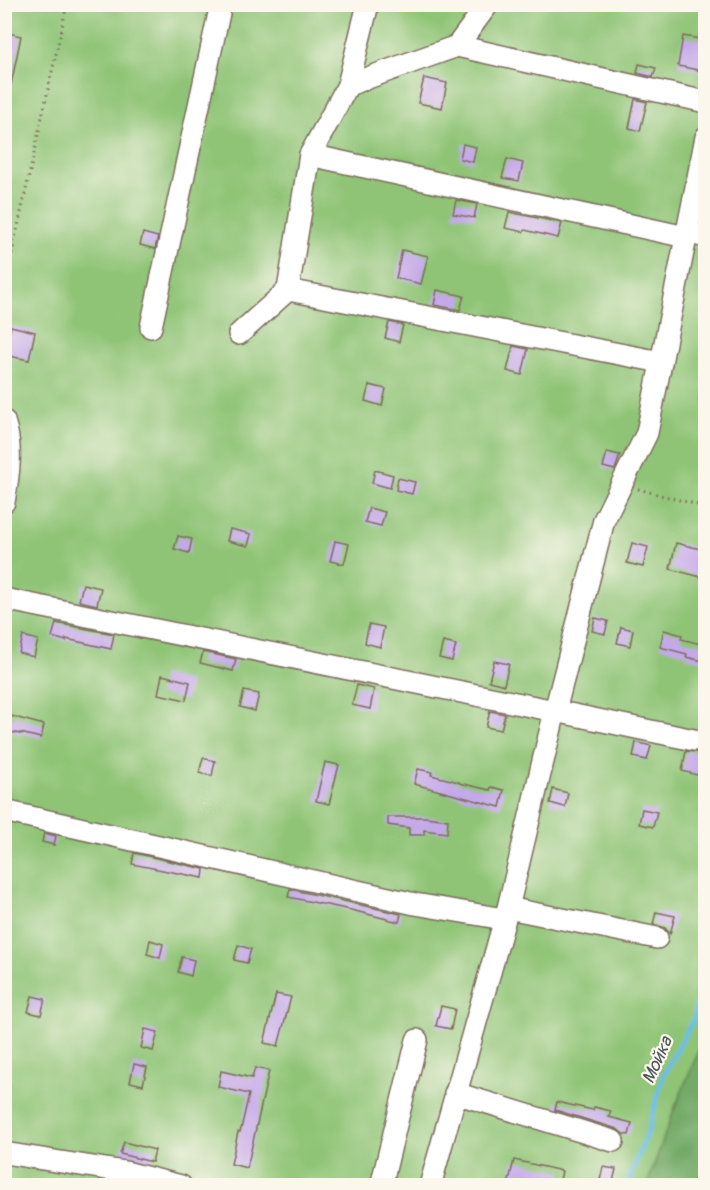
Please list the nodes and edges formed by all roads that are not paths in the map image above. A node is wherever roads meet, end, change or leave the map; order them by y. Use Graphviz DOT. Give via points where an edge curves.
graph roads {
  1 [pos="221,4"];
  2 [pos="368,4"];
  3 [pos="488,4"];
  4 [pos="457,46"];
  5 [pos="348,85"];
  6 [pos="705,102"];
  7 [pos="705,137"];
  8 [pos="310,155"];
  9 [pos="693,236"];
  10 [pos="288,290"];
  11 [pos="151,327"];
  12 [pos="239,334"];
  13 [pos="661,362"];
  14 [pos="4,421"];
  15 [pos="4,502"];
  16 [pos="4,599"];
  17 [pos="555,711"];
  18 [pos="694,740"];
  19 [pos="4,812"];
  20 [pos="506,914"];
  21 [pos="657,938"];
  22 [pos="417,1040"];
  23 [pos="455,1093"];
  24 [pos="613,1141"];
  25 [pos="4,1153"];
  26 [pos="181,1185"];
  27 [pos="381,1185"];
  28 [pos="430,1185"];
  1 -- 11 [label="street"];
  2 -- 5 [label="street"];
  3 -- 4 [label="street"];
  4 -- 5 [label="street"];
  4 -- 6 [label="street"];
  5 -- 8 [label="street"];
  7 -- 9 [label="street"];
  8 -- 9 [label="street"];
  8 -- 10 [label="street"];
  9 -- 13 [label="street"];
  10 -- 12 [label="street"];
  10 -- 13 [label="street"];
  13 -- 17 [label="street" via="647,433 603,520"];
  14 -- 15 [label="street" via="10,451"];
  16 -- 17 [label="street"];
  17 -- 18 [label="street"];
  17 -- 20 [label="street"];
  19 -- 20 [label="street" via="414,904"];
  20 -- 21 [label="street"];
  20 -- 23 [label="street"];
  22 -- 27 [label="street"];
  23 -- 24 [label="street"];
  23 -- 28 [label="street"];
  25 -- 26 [label="street"];
}
